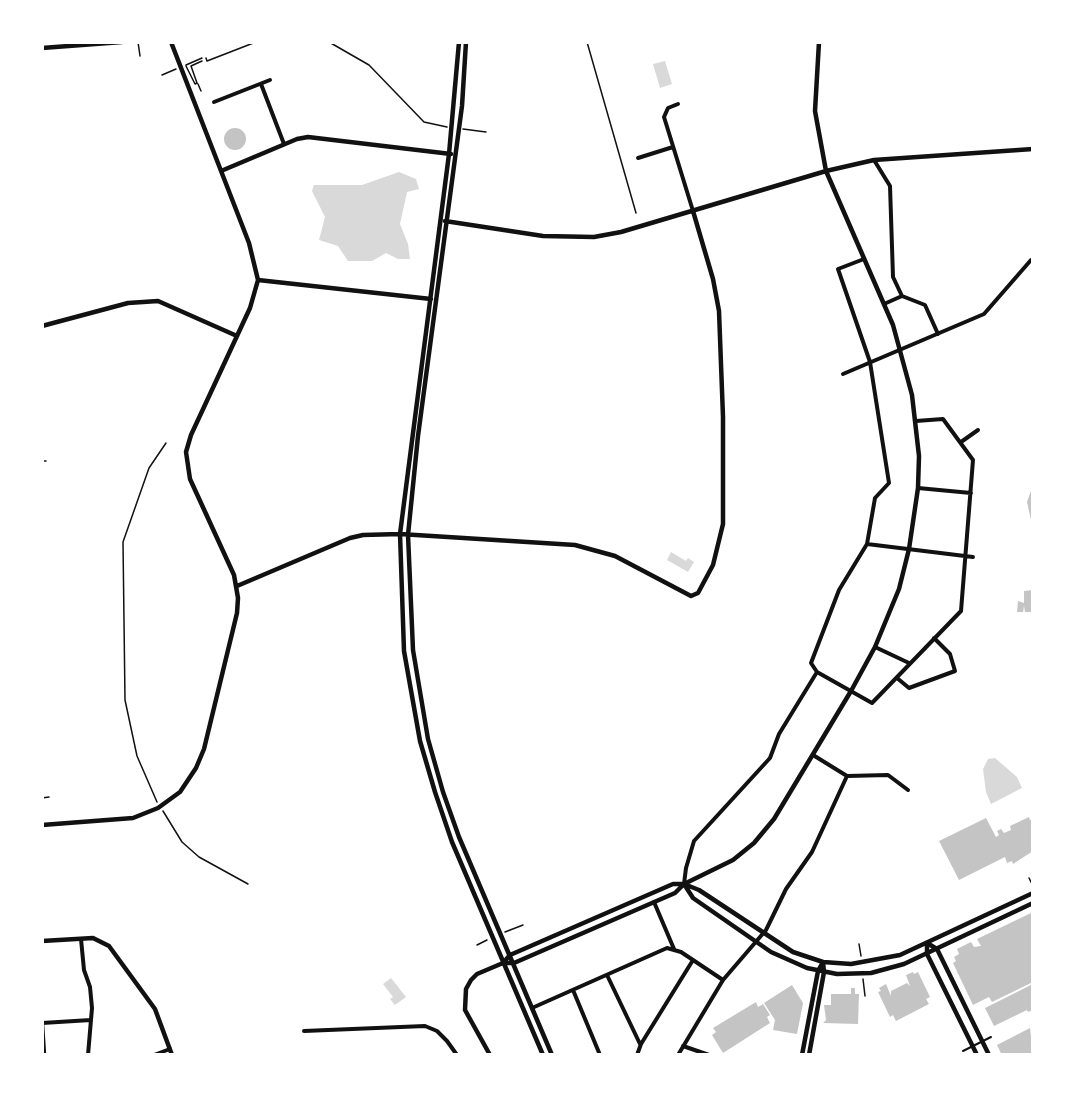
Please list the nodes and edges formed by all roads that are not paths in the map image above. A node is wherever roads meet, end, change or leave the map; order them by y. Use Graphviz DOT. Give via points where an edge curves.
graph roads {
  1 [pos="122,42"];
  2 [pos="171,42"];
  3 [pos="459,42"];
  4 [pos="466,42"];
  5 [pos="819,42"];
  6 [pos="42,48"];
  7 [pos="270,80"];
  8 [pos="261,84"];
  9 [pos="214,102"];
  10 [pos="678,105"];
  11 [pos="284,144"];
  12 [pos="673,147"];
  13 [pos="1033,149"];
  14 [pos="449,154"];
  15 [pos="456,155"];
  16 [pos="638,158"];
  17 [pos="874,160"];
  18 [pos="221,171"];
  19 [pos="826,171"];
  20 [pos="693,211"];
  21 [pos="440,220"];
  22 [pos="448,221"];
  23 [pos="864,259"];
  24 [pos="1031,260"];
  25 [pos="258,280"];
  26 [pos="902,296"];
  27 [pos="428,299"];
  28 [pos="437,300"];
  29 [pos="884,304"];
  30 [pos="42,326"];
  31 [pos="938,334"];
  32 [pos="237,336"];
  33 [pos="901,350"];
  34 [pos="870,362"];
  35 [pos="843,374"];
  36 [pos="916,421"];
  37 [pos="978,430"];
  38 [pos="961,442"];
  39 [pos="918,488"];
  40 [pos="971,493"];
  41 [pos="400,534"];
  42 [pos="408,535"];
  43 [pos="867,544"];
  44 [pos="909,549"];
  45 [pos="970,556"];
  46 [pos="237,586"];
  47 [pos="934,638"];
  48 [pos="875,647"];
  49 [pos="909,663"];
  50 [pos="817,672"];
  51 [pos="897,678"];
  52 [pos="850,691"];
  53 [pos="813,755"];
  54 [pos="847,776"];
  55 [pos="908,790"];
  56 [pos="42,825"];
  57 [pos="684,884"];
  58 [pos="1033,893"];
  59 [pos="654,902"];
  60 [pos="1033,903"];
  61 [pos="604,914"];
  62 [pos="608,922"];
  63 [pos="762,934"];
  64 [pos="81,938"];
  65 [pos="42,941"];
  66 [pos="757,943"];
  67 [pos="927,943"];
  68 [pos="674,949"];
  69 [pos="937,949"];
  70 [pos="927,954"];
  71 [pos="510,955"];
  72 [pos="693,960"];
  73 [pos="823,962"];
  74 [pos="503,963"];
  75 [pos="514,963"];
  76 [pos="821,972"];
  77 [pos="607,975"];
  78 [pos="723,980"];
  79 [pos="573,990"];
  80 [pos="532,1008"];
  81 [pos="91,1020"];
  82 [pos="42,1024"];
  83 [pos="304,1031"];
  84 [pos="991,1037"];
  85 [pos="640,1044"];
  86 [pos="683,1046"];
  87 [pos="963,1051"];
  88 [pos="171,1052"];
  89 [pos="44,1055"];
  90 [pos="88,1055"];
  91 [pos="154,1055"];
  92 [pos="457,1055"];
  93 [pos="490,1055"];
  94 [pos="543,1055"];
  95 [pos="552,1055"];
  96 [pos="600,1055"];
  97 [pos="637,1055"];
  98 [pos="678,1055"];
  99 [pos="709,1055"];
  100 [pos="802,1055"];
  101 [pos="809,1055"];
  102 [pos="977,1055"];
  103 [pos="989,1055"];
  1 -- 6 [label="street"];
  2 -- 18 [label="street"];
  3 -- 14 [label="street"];
  4 -- 15 [label="street"];
  5 -- 19 [label="street" via="815,111"];
  7 -- 8 [label="street"];
  8 -- 9 [label="street"];
  8 -- 11 [label="street"];
  10 -- 12 [label="street" via="665,111"];
  11 -- 14 [label="street" via="318,138"];
  11 -- 18 [label="street"];
  12 -- 16 [label="street"];
  12 -- 20 [label="street"];
  13 -- 17 [label="street"];
  14 -- 15 [label="street"];
  14 -- 21 [label="street"];
  15 -- 22 [label="street"];
  17 -- 19 [label="street"];
  17 -- 26 [label="street" via="890,186 893,277"];
  18 -- 25 [label="street"];
  19 -- 20 [label="street"];
  19 -- 23 [label="street"];
  20 -- 22 [label="street" via="610,234 574,238"];
  20 -- 42 [label="street" via="719,311 723,417 723,524 713,565 698,593 691,596 615,556 575,545"];
  21 -- 22 [label="street"];
  21 -- 27 [label="street"];
  22 -- 28 [label="street"];
  23 -- 29 [label="street"];
  23 -- 34 [label="street" via="838,269"];
  24 -- 31 [label="street" via="984,314"];
  25 -- 27 [label="street"];
  25 -- 32 [label="street"];
  26 -- 29 [label="street"];
  26 -- 31 [label="street" via="926,305"];
  27 -- 28 [label="street"];
  27 -- 41 [label="street"];
  28 -- 42 [label="street"];
  29 -- 33 [label="street"];
  30 -- 32 [label="street" via="128,303 158,301"];
  31 -- 33 [label="street"];
  32 -- 46 [label="street" via="189,440 186,458 189,479"];
  33 -- 34 [label="street"];
  33 -- 36 [label="street"];
  34 -- 35 [label="street"];
  34 -- 43 [label="street" via="889,483 875,498"];
  36 -- 38 [label="street" via="943,419"];
  36 -- 39 [label="street"];
  37 -- 38 [label="street"];
  38 -- 40 [label="street" via="973,460"];
  39 -- 40 [label="street"];
  39 -- 44 [label="street"];
  40 -- 45 [label="street"];
  41 -- 42 [label="street"];
  41 -- 46 [label="street" via="350,538"];
  41 -- 74 [label="street" via="404,651 420,741 453,842"];
  42 -- 71 [label="street" via="413,650 428,739 459,837"];
  43 -- 44 [label="street"];
  43 -- 50 [label="street" via="836,601 812,663"];
  44 -- 45 [label="street"];
  44 -- 48 [label="street"];
  45 -- 47 [label="street" via="962,611"];
  46 -- 56 [label="street" via="237,613 204,749 185,786 168,802 141,816"];
  47 -- 49 [label="street"];
  47 -- 51 [label="street" via="950,654 956,671 909,688"];
  48 -- 49 [label="street"];
  48 -- 52 [label="street"];
  49 -- 51 [label="street"];
  50 -- 52 [label="street"];
  50 -- 57 [label="street" via="779,734 770,758 694,842"];
  51 -- 52 [label="street" via="872,703"];
  52 -- 53 [label="street"];
  53 -- 54 [label="street"];
  53 -- 57 [label="street" via="774,819 754,843 733,860"];
  54 -- 55 [label="street" via="888,775"];
  54 -- 63 [label="street" via="812,852"];
  57 -- 59 [label="street" via="675,893"];
  57 -- 61 [label="street" via="673,884"];
  57 -- 63 [label="street" via="699,890"];
  57 -- 66 [label="street" via="693,898"];
  58 -- 67 [label="street"];
  59 -- 62 [label="street"];
  59 -- 68 [label="street"];
  60 -- 69 [label="street"];
  61 -- 62 [label="street"];
  61 -- 71 [label="street"];
  62 -- 75 [label="street"];
  63 -- 66 [label="street"];
  63 -- 73 [label="street" via="793,952"];
  64 -- 65 [label="street"];
  64 -- 81 [label="street" via="90,987"];
  64 -- 88 [label="street" via="98,939 114,950 155,1009"];
  66 -- 76 [label="street" via="790,962"];
  66 -- 78 [label="street"];
  67 -- 69 [label="street"];
  67 -- 70 [label="street"];
  67 -- 73 [label="street" via="870,963"];
  68 -- 72 [label="street"];
  68 -- 77 [label="street" via="658,950"];
  69 -- 70 [label="street"];
  69 -- 103 [label="street"];
  70 -- 76 [label="street" via="871,973"];
  70 -- 102 [label="street"];
  71 -- 74 [label="street"];
  71 -- 75 [label="street"];
  72 -- 78 [label="street"];
  72 -- 85 [label="street"];
  73 -- 76 [label="street"];
  74 -- 75 [label="street"];
  74 -- 93 [label="street" via="477,974 464,1000 465,1010"];
  74 -- 94 [label="street"];
  75 -- 80 [label="street"];
  76 -- 100 [label="street"];
  76 -- 101 [label="street"];
  77 -- 79 [label="street"];
  77 -- 85 [label="street"];
  78 -- 86 [label="street"];
  79 -- 80 [label="street"];
  79 -- 96 [label="street"];
  80 -- 95 [label="street"];
  81 -- 82 [label="street"];
  81 -- 90 [label="street"];
  82 -- 89 [label="street"];
  83 -- 92 [label="street" via="425,1026 436,1031"];
  84 -- 87 [label="street"];
  85 -- 97 [label="street"];
  86 -- 98 [label="street"];
  86 -- 99 [label="street"];
  88 -- 91 [label="street"];
}
